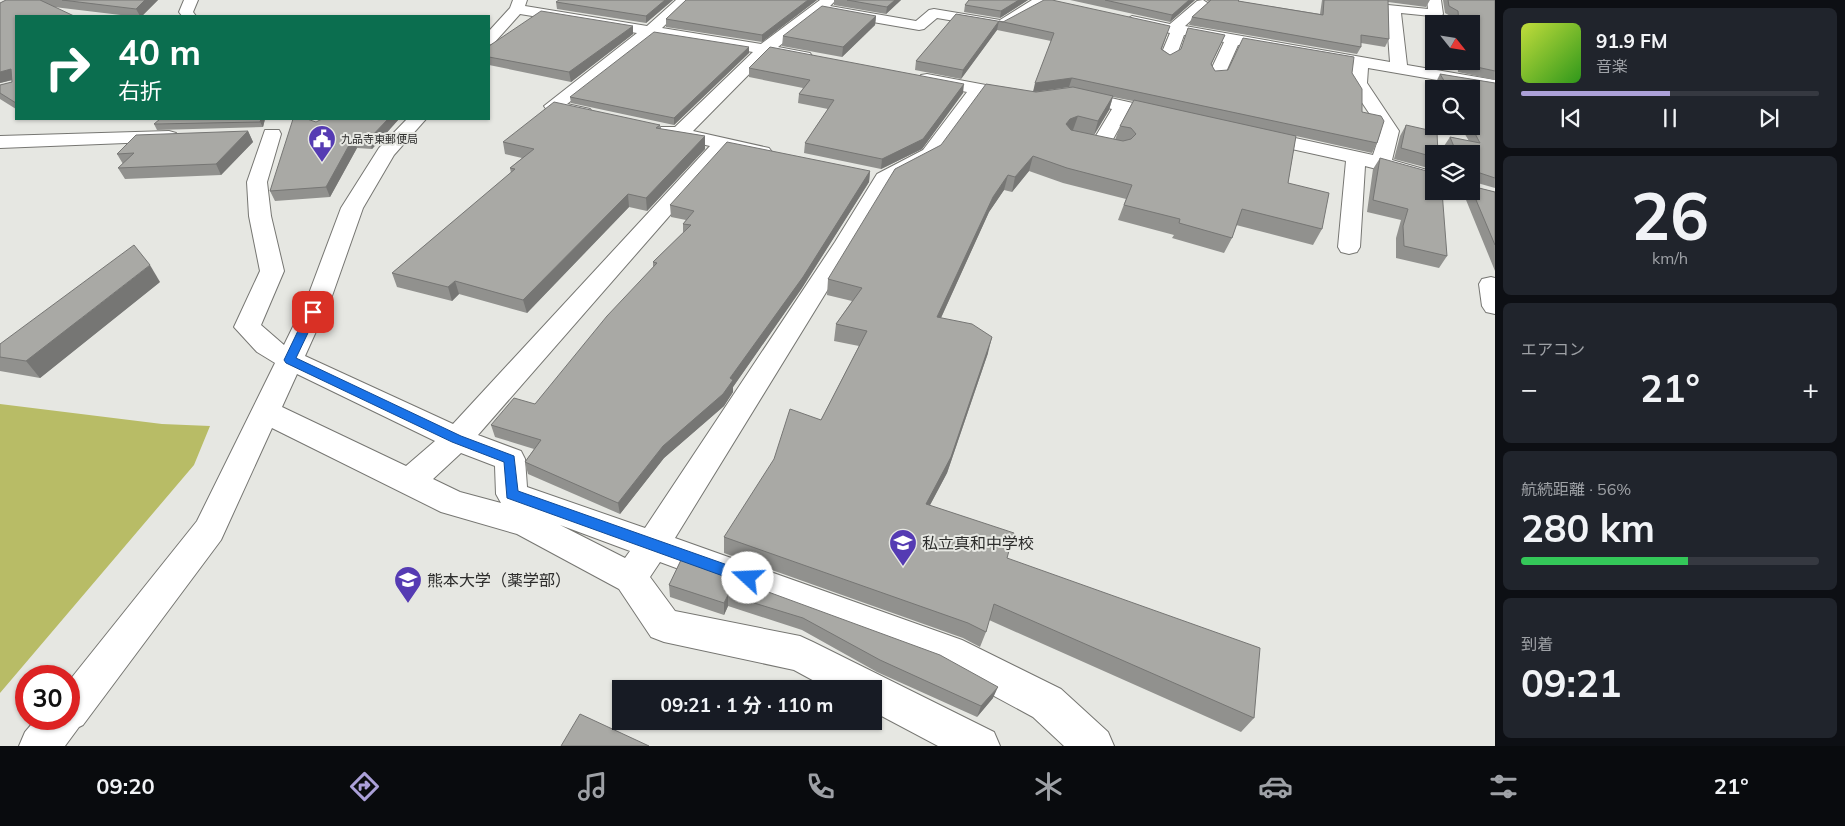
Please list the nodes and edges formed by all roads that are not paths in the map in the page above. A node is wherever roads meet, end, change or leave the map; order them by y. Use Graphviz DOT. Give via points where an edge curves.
graph roads {
  1 [pos="179,0"];
  2 [pos="191,0"];
  3 [pos="683,0"];
  4 [pos="1042,0"];
  5 [pos="1434,0"];
  6 [pos="519,4"];
  7 [pos="824,4"];
  8 [pos="1060,4"];
  9 [pos="1202,4"];
  10 [pos="1138,6"];
  11 [pos="175,15"];
  12 [pos="189,15"];
  13 [pos="1176,30"];
  14 [pos="650,31"];
  15 [pos="490,39"];
  16 [pos="1232,40"];
  17 [pos="765,49"];
  18 [pos="1168,57"];
  19 [pos="823,60"];
  20 [pos="1361,62"];
  21 [pos="1399,68"];
  22 [pos="1217,74"];
  23 [pos="910,76"];
  24 [pos="1495,85"];
  25 [pos="978,88"];
  26 [pos="1060,95"];
  27 [pos="1033,99"];
  28 [pos="1122,106"];
  29 [pos="601,117"];
  30 [pos="1180,119"];
  31 [pos="416,120"];
  32 [pos="650,128"];
  33 [pos="267,129"];
  34 [pos="1239,132"];
  35 [pos="680,134"];
  36 [pos="184,137"];
  37 [pos="0,142"];
  38 [pos="723,143"];
  39 [pos="1101,144"];
  40 [pos="780,156"];
  41 [pos="1356,158"];
  42 [pos="1381,163"];
  43 [pos="1425,175"];
  44 [pos="1349,247"];
  45 [pos="290,360"];
  46 [pos="266,412"];
  47 [pos="456,439"];
  48 [pos="409,482"];
  49 [pos="653,545"];
  50 [pos="631,578"];
  51 [pos="851,680"];
  52 [pos="882,696"];
  53 [pos="80,698"];
  54 [pos="53,730"];
  55 [pos="39,746"];
  56 [pos="980,746"];
  57 [pos="1094,746"];
  1 -- 11 [label="street"];
  2 -- 12 [label="street" via="186,12"];
  3 -- 14 [label="street"];
  4 -- 7 [label="street" via="1002,25 934,13 919,26"];
  4 -- 8 [label="street"];
  5 -- 21 [label="street" via="1436,14 1393,8"];
  6 -- 14 [label="street"];
  6 -- 15 [label="street"];
  7 -- 17 [label="street"];
  9 -- 13 [label="street"];
  10 -- 13 [label="street" via="1120,17"];
  13 -- 16 [label="street"];
  13 -- 18 [label="street"];
  14 -- 17 [label="street"];
  14 -- 29 [label="street" via="553,106"];
  16 -- 20 [label="street"];
  16 -- 22 [label="street"];
  17 -- 19 [label="street"];
  17 -- 35 [label="street"];
  20 -- 21 [label="street"];
  20 -- 42 [label="street" via="1358,83 1390,131"];
  21 -- 24 [label="street"];
  23 -- 25 [label="street"];
  25 -- 27 [label="street"];
  25 -- 49 [label="street" via="930,154 874,176 846,242"];
  26 -- 28 [label="street" via="1069,94"];
  28 -- 30 [label="street"];
  28 -- 39 [label="street"];
  31 -- 45 [label="street" via="386,152 352,208 320,296"];
  32 -- 35 [label="street"];
  33 -- 45 [label="street" via="257,182 260,216 272,271 247,327 266,346"];
  34 -- 41 [label="street"];
  35 -- 38 [label="street"];
  36 -- 37 [label="street"];
  38 -- 40 [label="street"];
  38 -- 47 [label="street"];
  41 -- 42 [label="street"];
  41 -- 44 [label="street"];
  42 -- 43 [label="street"];
  45 -- 46 [label="street"];
  45 -- 47 [label="street"];
  46 -- 48 [label="street"];
  46 -- 53 [label="street" via="209,530"];
  47 -- 48 [label="street"];
  47 -- 49 [label="street" via="510,459 512,494"];
  48 -- 50 [label="street" via="452,503 526,523"];
  49 -- 50 [label="street"];
  49 -- 57 [label="street" via="949,652 1046,702"];
  50 -- 51 [label="street" via="664,625 800,654"];
  52 -- 56 [label="street"];
  54 -- 55 [label="street"];
}
